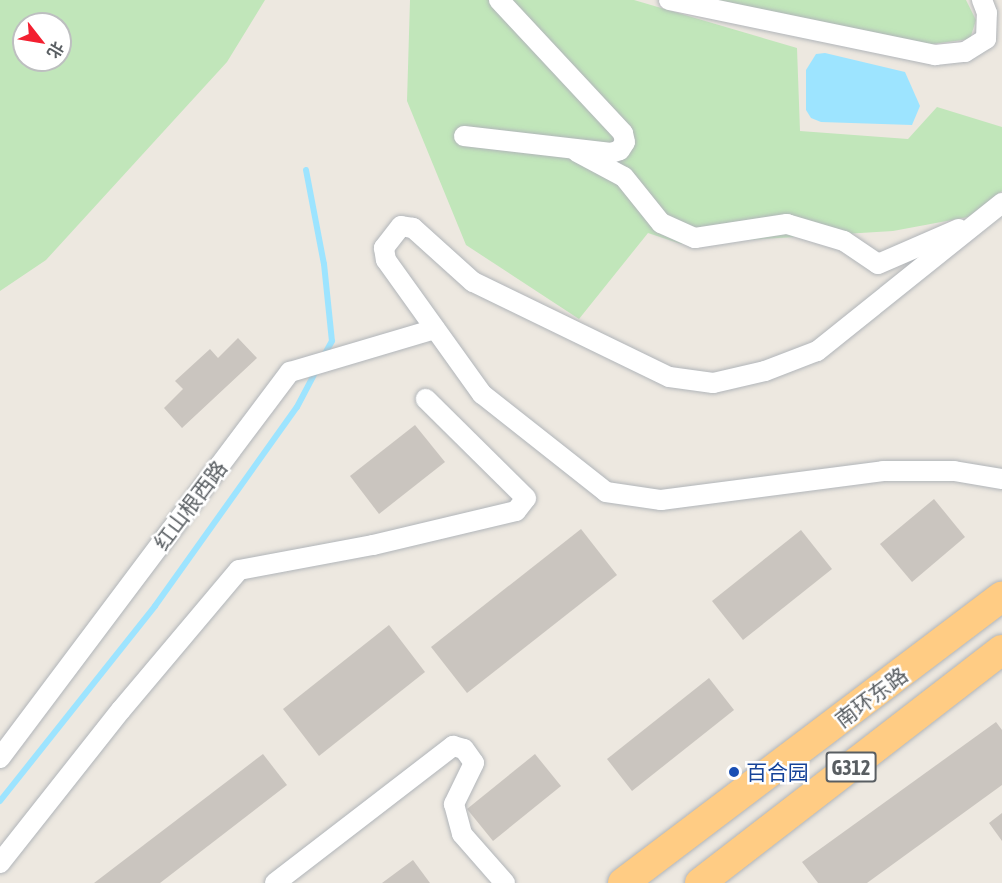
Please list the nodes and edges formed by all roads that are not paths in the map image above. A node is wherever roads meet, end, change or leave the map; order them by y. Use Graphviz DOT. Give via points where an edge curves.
graph roads {
  1 [pos="499,0"];
  2 [pos="669,0"];
  3 [pos="982,0"];
  4 [pos="464,136"];
  5 [pos="577,152"];
  6 [pos="1002,203"];
  7 [pos="977,223"];
  8 [pos="435,329"];
  9 [pos="426,399"];
  10 [pos="1002,479"];
  11 [pos="1002,597"];
  12 [pos="1002,650"];
  13 [pos="0,758"];
  14 [pos="0,863"];
  15 [pos="274,883"];
  16 [pos="505,883"];
  17 [pos="623,883"];
  18 [pos="700,883"];
  1 -- 5 [label="street" via="623,133 625,142 620,150"];
  2 -- 3 [label="street" via="935,55 964,52 986,39 987,14"];
  4 -- 5 [label="street"];
  5 -- 7 [label="street" via="624,177 662,223 694,238 787,224 844,241 878,264"];
  6 -- 7 [label="street"];
  7 -- 8 [label="street" via="817,351 765,371 713,383 669,376 473,282 424,236 402,226 384,248 386,260"];
  8 -- 10 [label="street" via="483,394 606,492 661,500 883,471 954,471"];
  8 -- 13 [label="street, 红山根西路" via="290,372"];
  9 -- 14 [label="street" via="526,498 516,511 373,545 239,570"];
  11 -- 17 [label="highway, 南环东路 / G312"];
  12 -- 18 [label="highway, 南环东路 / G312"];
  15 -- 16 [label="street" via="453,746 464,749 474,763 454,804 462,834"];
}
